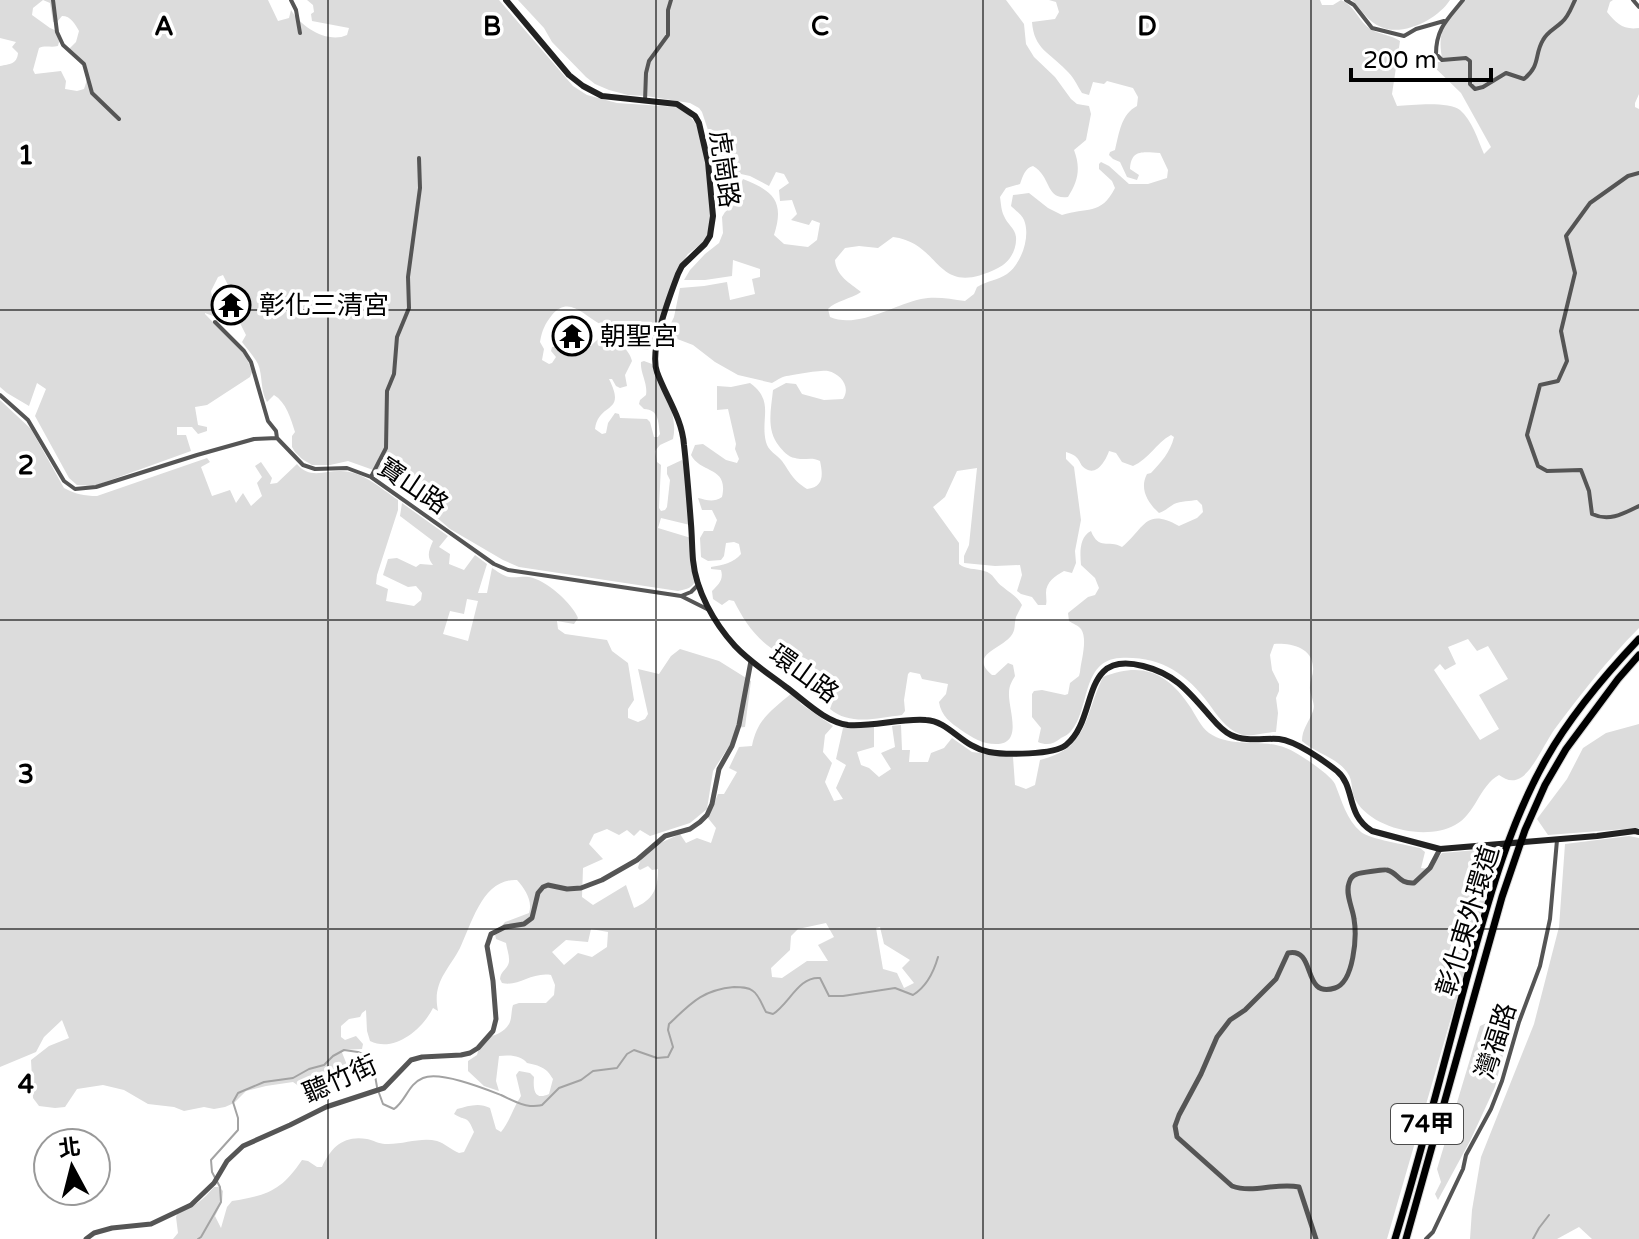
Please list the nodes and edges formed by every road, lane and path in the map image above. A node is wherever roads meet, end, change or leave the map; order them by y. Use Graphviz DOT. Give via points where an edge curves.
graph roads {
  1 [pos="53,0"];
  2 [pos="291,0"];
  3 [pos="506,0"];
  4 [pos="671,0"];
  5 [pos="1346,0"];
  6 [pos="1463,0"];
  7 [pos="1575,0"];
  8 [pos="1633,0"];
  9 [pos="1639,7"];
  10 [pos="1444,21"];
  11 [pos="300,33"];
  12 [pos="645,101"];
  13 [pos="119,119"];
  14 [pos="419,158"];
  15 [pos="1639,173"];
  16 [pos="215,322"];
  17 [pos="0,395"];
  18 [pos="277,438"];
  19 [pos="371,477"];
  20 [pos="1639,506"];
  21 [pos="699,584"];
  22 [pos="681,596"];
  23 [pos="711,612"];
  24 [pos="1639,642"];
  25 [pos="1639,655"];
  26 [pos="751,661"];
  27 [pos="1639,662"];
  28 [pos="1615,677"];
  29 [pos="1542,784"];
  30 [pos="1639,832"];
  31 [pos="1557,839"];
  32 [pos="1517,842"];
  33 [pos="1440,849"];
  34 [pos="1510,860"];
  35 [pos="1466,1010"];
  36 [pos="86,1239"];
  37 [pos="1316,1239"];
  38 [pos="1397,1239"];
  39 [pos="1409,1239"];
  40 [pos="1426,1239"];
  1 -- 13 [label="street" via="63,45 84,64 92,93"];
  2 -- 11 [label="street"];
  3 -- 12 [label="main road, 虎崗路" via="583,86 602,96"];
  4 -- 12 [label="street" via="668,35 649,61"];
  5 -- 10 [label="street" via="1372,28 1404,36"];
  6 -- 10 [label="street"];
  7 -- 10 [label="street" via="1567,17 1545,35 1531,73 1524,79 1506,73 1475,89 1470,84 1470,61 1442,60 1436,54"];
  8 -- 9 [label="street"];
  12 -- 21 [label="main road, 虎崗路" via="677,104 695,116 708,162 710,236 678,274 654,352 684,441"];
  14 -- 19 [label="street" via="409,308 387,386 386,448"];
  15 -- 20 [label="street" via="1590,203 1566,236 1575,273 1561,331 1567,361 1558,381 1540,385 1527,435 1538,466 1547,471 1581,470 1592,514 1603,519"];
  16 -- 18 [label="street" via="251,362"];
  17 -- 18 [label="street" via="28,420 64,481 75,489 254,439"];
  18 -- 19 [label="street, 寶山路" via="303,465 347,468"];
  19 -- 22 [label="street, 寶山路" via="508,570"];
  21 -- 22 [label="street"];
  21 -- 23 [label="main road, 環山路"];
  22 -- 23 [label="street, 寶山路"];
  23 -- 26 [label="main road, 環山路"];
  24 -- 28 [label="main road, 彰化東外環道 / 74甲"];
  25 -- 28 [label="main road, 彰化東外環道 / 74甲"];
  26 -- 33 [label="main road, 環山路" via="839,722 926,720 994,753 1049,753 1064,747 1075,736 1105,668 1140,665 1179,682 1229,735 1289,741 1337,771 1362,825"];
  26 -- 36 [label="street, 聽竹街" via="739,725 719,769 707,815 690,829 665,836 602,880 581,888 543,887 532,918 491,934 487,946 496,1019 478,1048 411,1060 384,1088 326,1107 243,1146 191,1205 151,1224 112,1228"];
  27 -- 28 [label="main road, 74甲"];
  28 -- 29 [label="main road, 彰化東外環道 / 74甲" via="1559,746"];
  29 -- 32 [label="main road, 彰化東外環道 / 74甲"];
  29 -- 32 [label="main road, 74甲"];
  30 -- 31 [label="main road, 環山路"];
  31 -- 32 [label="main road, 環山路"];
  31 -- 40 [label="street, 灣福路" via="1540,966 1491,1109"];
  32 -- 33 [label="main road, 環山路"];
  32 -- 34 [label="main road, 彰化東外環道 / 74甲"];
  32 -- 34 [label="main road, 74甲"];
  33 -- 37 [label="street" via="1414,883 1404,883 1386,869 1355,874 1349,880 1354,946 1344,982 1323,989 1311,979 1301,954 1288,953 1276,979 1217,1037 1175,1126 1177,1137 1232,1186 1299,1187"];
  34 -- 35 [label="main road, 彰化東外環道 / 74甲"];
  35 -- 38 [label="main road, 彰化東外環道 / 74甲"];
  35 -- 39 [label="main road, 彰化東外環道 / 74甲"];
}
